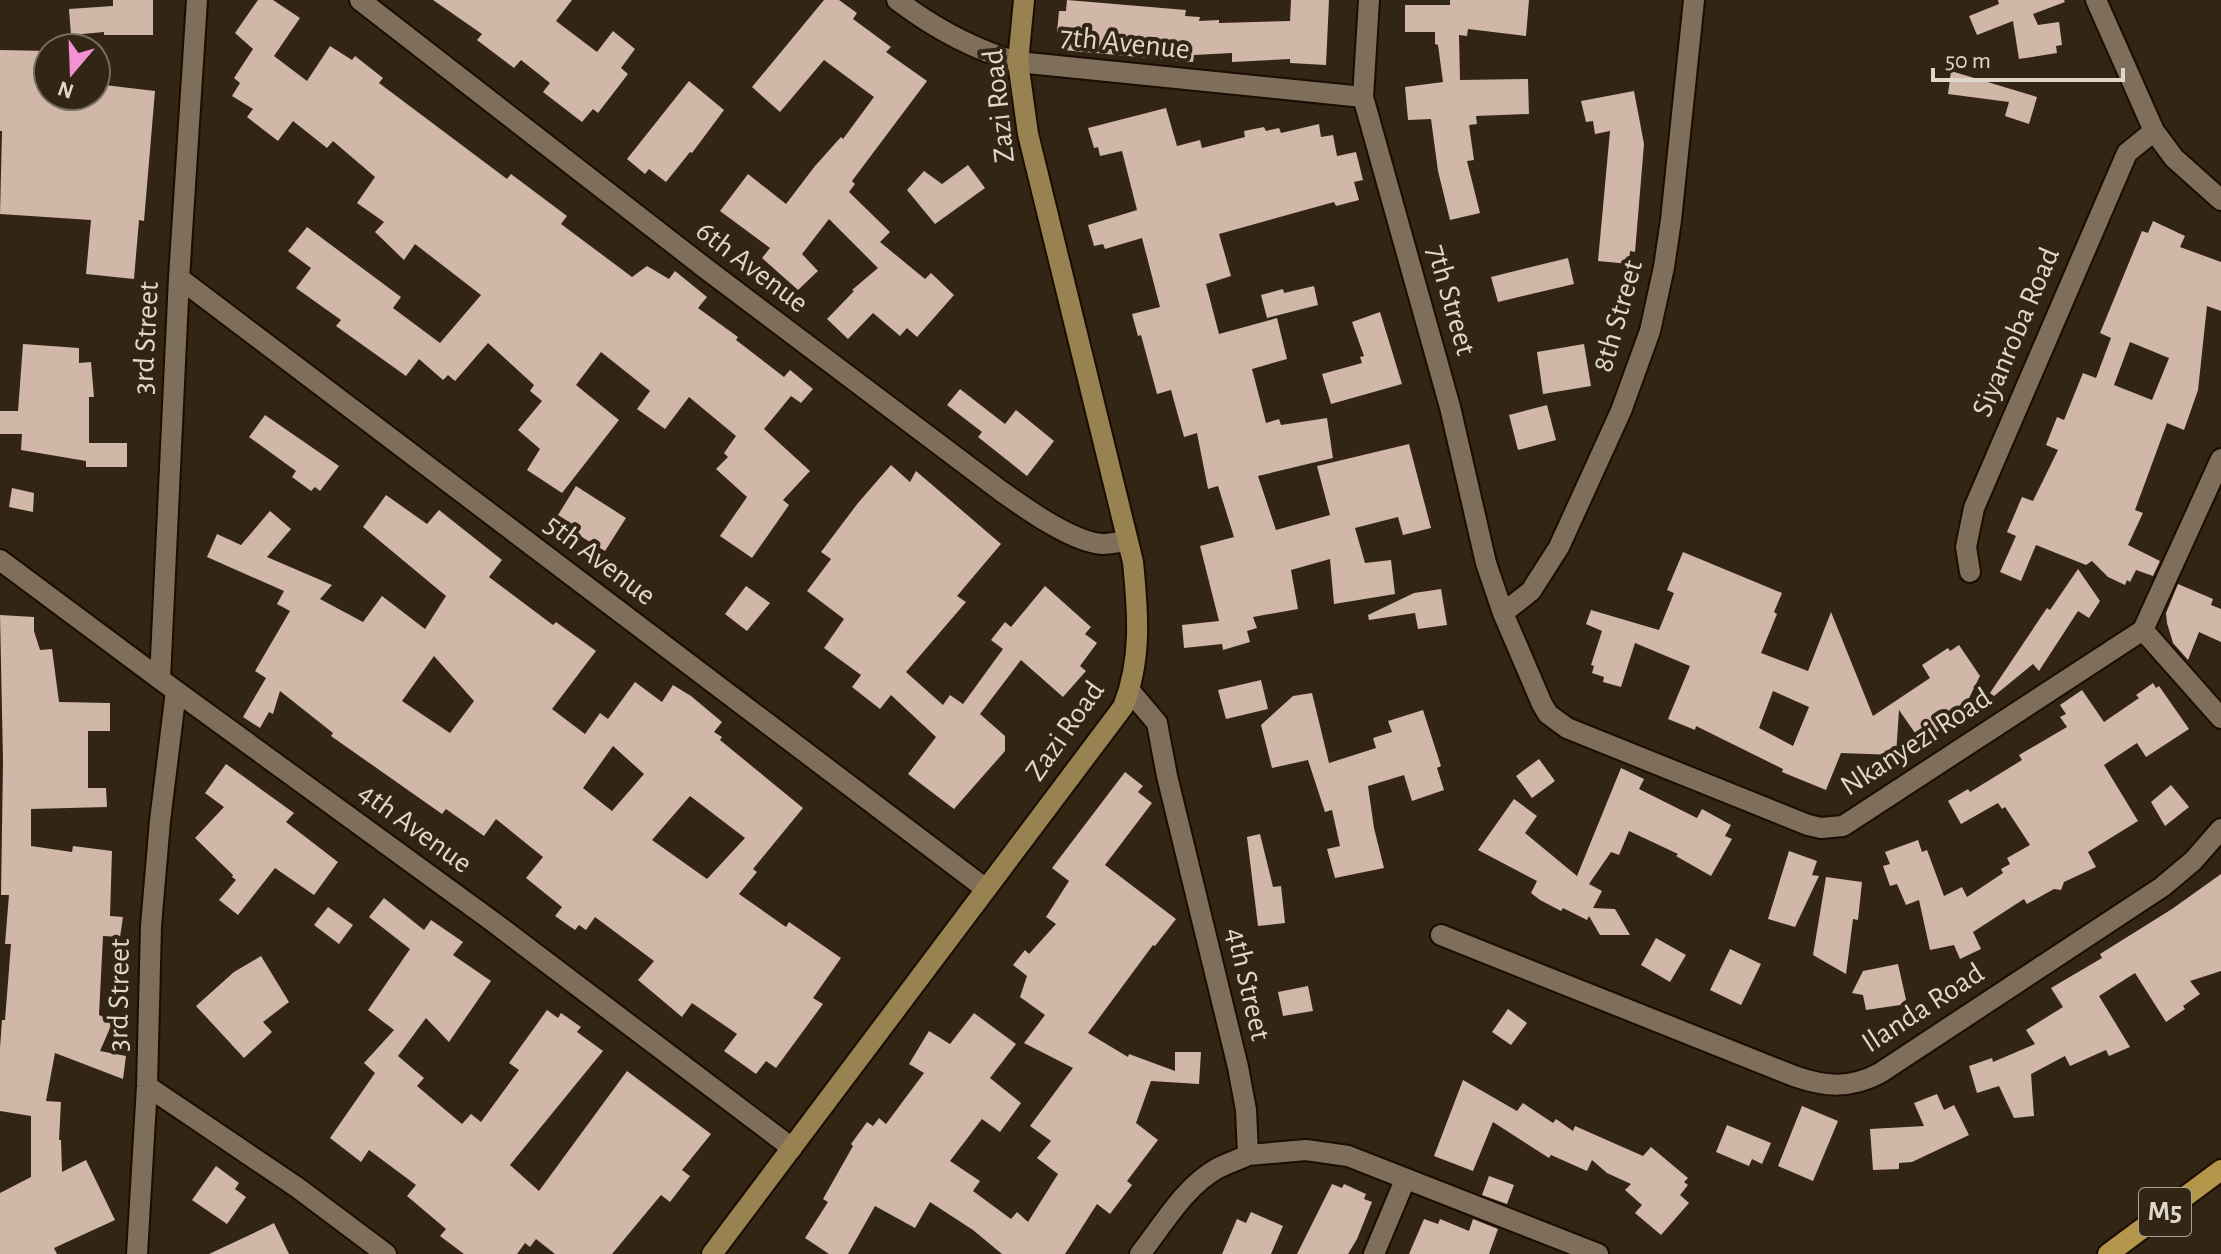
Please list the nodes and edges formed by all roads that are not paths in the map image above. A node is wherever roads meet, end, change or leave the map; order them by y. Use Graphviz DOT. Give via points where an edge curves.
graph roads {
  1 [pos="197,0"];
  2 [pos="360,0"];
  3 [pos="897,0"];
  4 [pos="1024,0"];
  5 [pos="1369,0"];
  6 [pos="1694,0"];
  7 [pos="2096,0"];
  8 [pos="1018,62"];
  9 [pos="1363,97"];
  10 [pos="2154,131"];
  11 [pos="2221,200"];
  12 [pos="179,278"];
  13 [pos="2221,459"];
  14 [pos="1127,541"];
  15 [pos="0,560"];
  16 [pos="1970,572"];
  17 [pos="1503,613"];
  18 [pos="2143,630"];
  19 [pos="168,685"];
  20 [pos="1130,691"];
  21 [pos="2221,718"];
  22 [pos="2221,829"];
  23 [pos="986,889"];
  24 [pos="1441,935"];
  25 [pos="147,1086"];
  26 [pos="792,1148"];
  27 [pos="1248,1155"];
  28 [pos="2221,1170"];
  29 [pos="1405,1180"];
  30 [pos="137,1254"];
  31 [pos="386,1254"];
  32 [pos="712,1254"];
  33 [pos="1140,1254"];
  34 [pos="1374,1254"];
  35 [pos="1598,1254"];
  36 [pos="2108,1254"];
  1 -- 12 [label="street, 3rd Street"];
  2 -- 14 [label="street, 6th Avenue" via="1001,491 1074,535 1099,544"];
  3 -- 8 [label="street, 7th Avenue" via="952,36"];
  4 -- 8 [label="street, Zazi Road"];
  5 -- 9 [label="street, 7th Street"];
  6 -- 17 [label="street, 8th Street" via="1671,220 1650,331 1621,411 1559,547 1531,591"];
  7 -- 10 [label="street"];
  8 -- 9 [label="street, 7th Avenue"];
  8 -- 14 [label="street, Zazi Road" via="1040,190"];
  9 -- 17 [label="street, 7th Street"];
  10 -- 11 [label="street" via="2174,158"];
  10 -- 16 [label="street, Siyanroba Road" via="2127,153 1974,508 1966,547"];
  12 -- 19 [label="street, 3rd Street"];
  12 -- 23 [label="street, 5th Avenue"];
  13 -- 18 [label="street"];
  14 -- 20 [label="street, Zazi Road" via="1138,634"];
  15 -- 19 [label="street, 4th Avenue"];
  17 -- 18 [label="street, Nkanyezi Road" via="1542,704 1557,721 1753,805 1821,828 1855,820"];
  18 -- 21 [label="street"];
  19 -- 25 [label="street, 3rd Street" via="151,926"];
  19 -- 26 [label="street, 4th Avenue"];
  20 -- 23 [label="street, Zazi Road" via="1116,718"];
  20 -- 27 [label="street, 4th Street" via="1157,723 1238,1067"];
  22 -- 24 [label="street, Ilanda Road" via="2162,887 1880,1073 1848,1085 1794,1076"];
  23 -- 26 [label="street, Zazi Road"];
  25 -- 30 [label="street, 3rd Street"];
  25 -- 31 [label="street"];
  26 -- 32 [label="street, Zazi Road"];
  27 -- 29 [label="street" via="1326,1151"];
  27 -- 33 [label="street" via="1198,1184"];
  28 -- 36 [label="main road, M5"];
  29 -- 34 [label="street"];
  29 -- 35 [label="street"];
}
